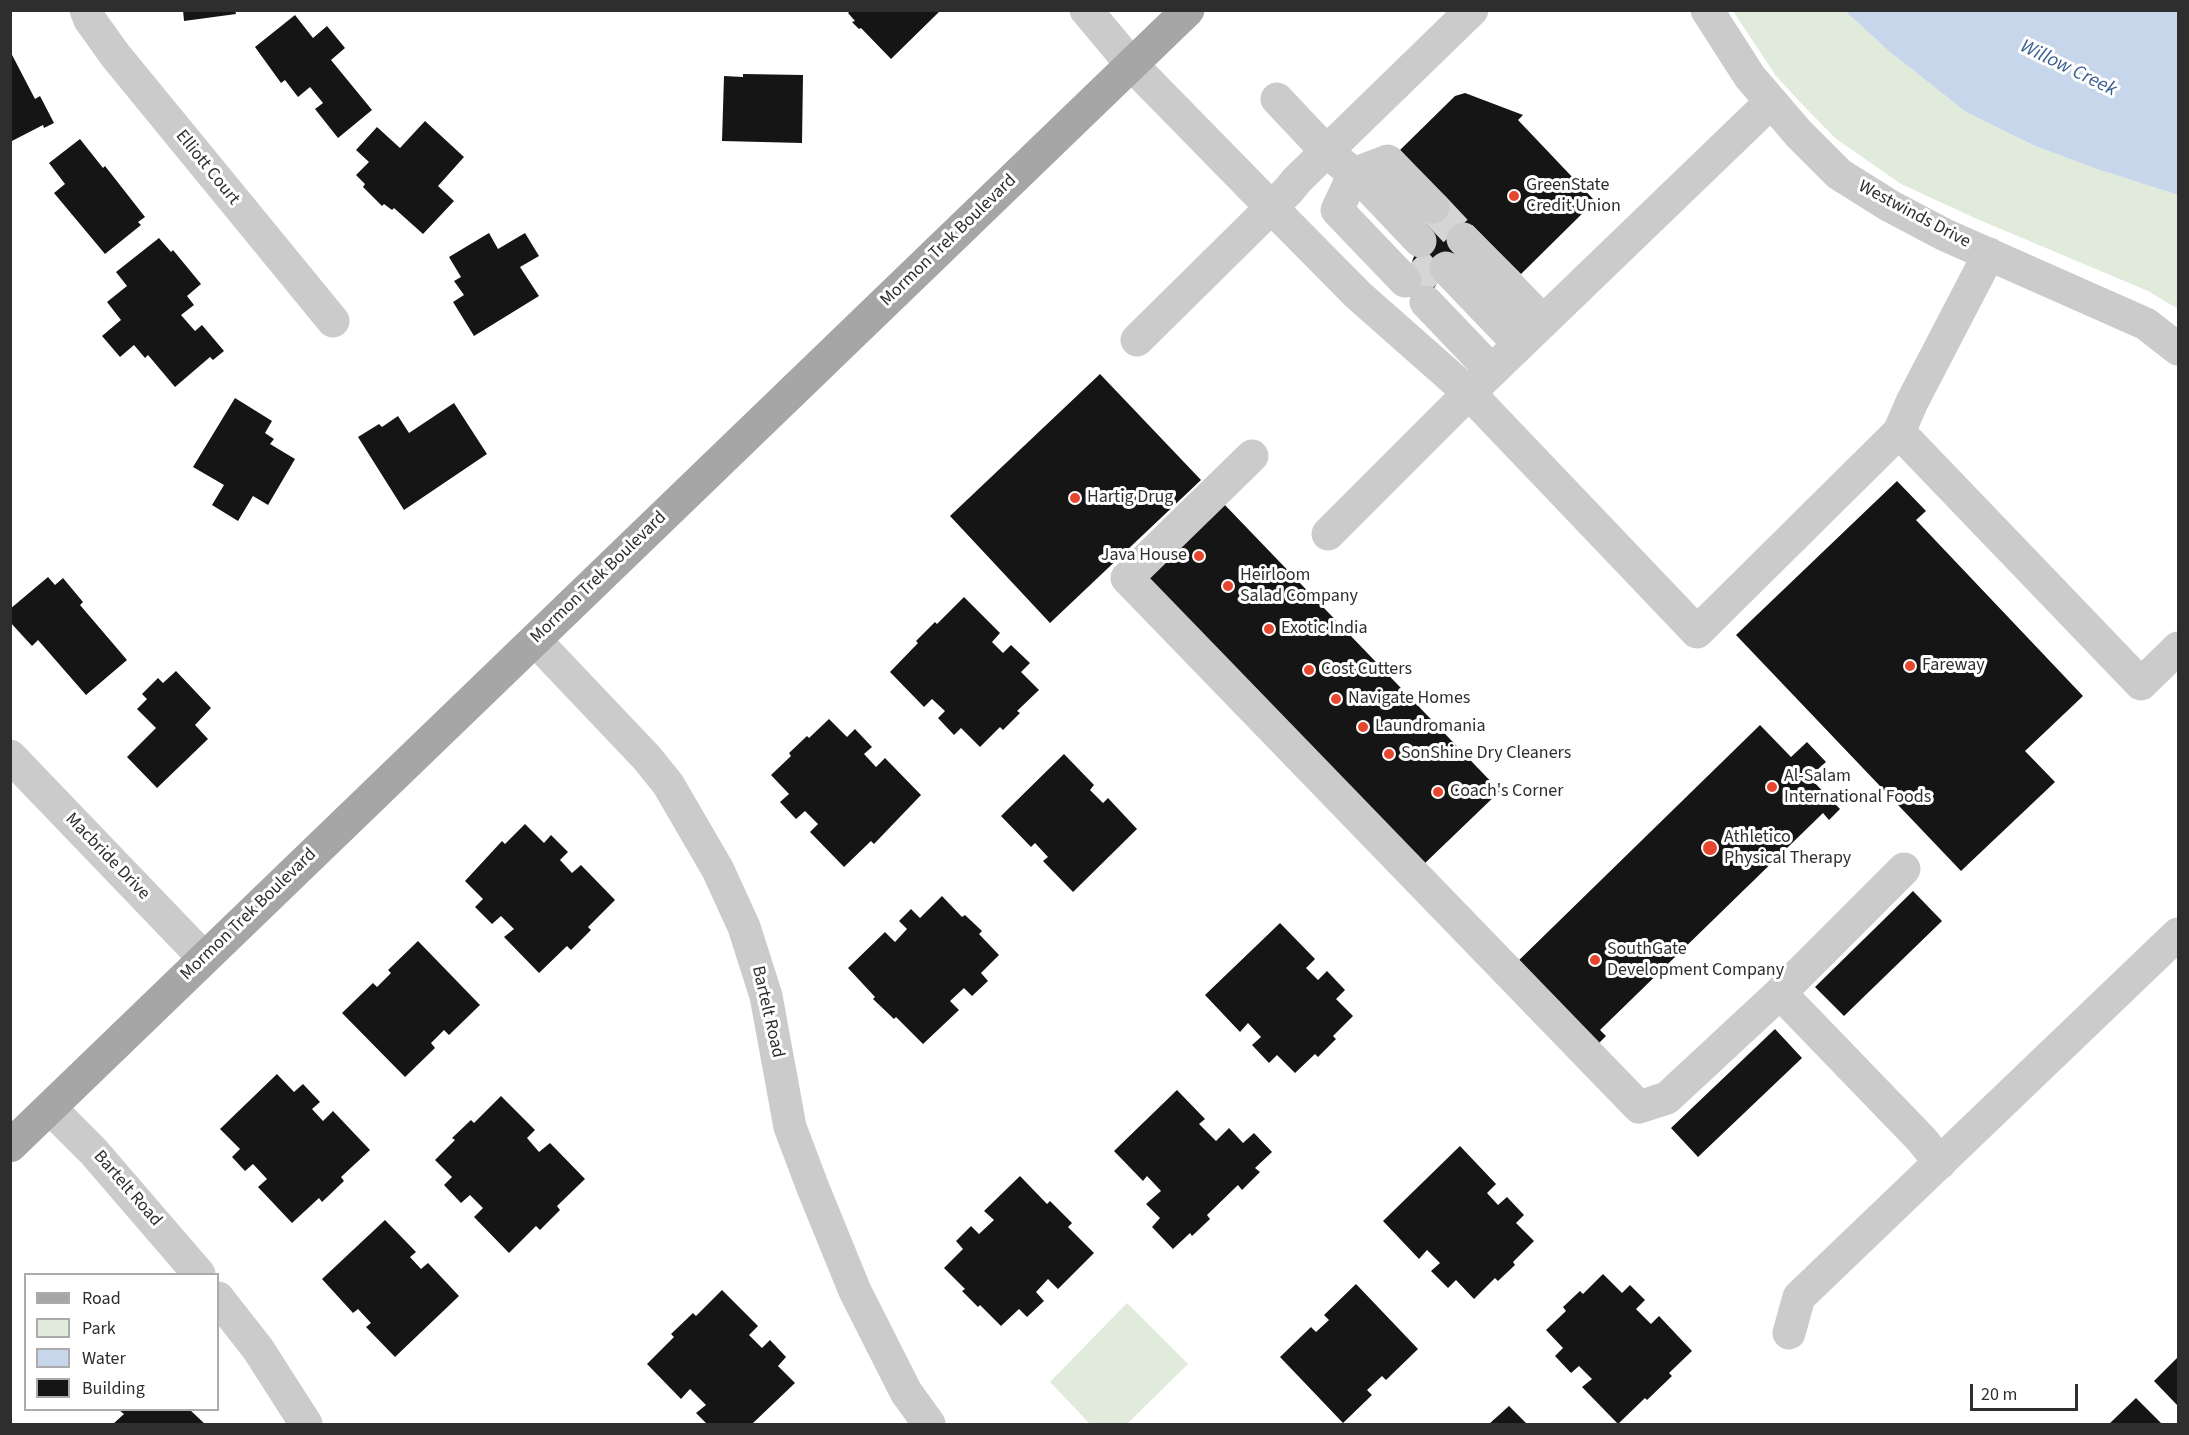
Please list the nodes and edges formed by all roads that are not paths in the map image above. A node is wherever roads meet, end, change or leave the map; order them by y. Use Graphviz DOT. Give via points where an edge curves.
graph roads {
  1 [pos="86,10"];
  2 [pos="1086,10"];
  3 [pos="1188,10"];
  4 [pos="1472,10"];
  5 [pos="1707,10"];
  6 [pos="1132,64"];
  7 [pos="1278,99"];
  8 [pos="1771,102"];
  9 [pos="1326,152"];
  10 [pos="1354,174"];
  11 [pos="1271,207"];
  12 [pos="1989,254"];
  13 [pos="1432,256"];
  14 [pos="333,321"];
  15 [pos="1137,340"];
  16 [pos="2178,349"];
  17 [pos="1510,353"];
  18 [pos="1899,432"];
  19 [pos="1252,456"];
  20 [pos="1328,534"];
  21 [pos="535,640"];
  22 [pos="2178,648"];
  23 [pos="10,756"];
  24 [pos="1904,869"];
  25 [pos="2178,934"];
  26 [pos="204,958"];
  27 [pos="1780,993"];
  28 [pos="50,1108"];
  29 [pos="10,1146"];
  30 [pos="1940,1163"];
  31 [pos="197,1273"];
  32 [pos="219,1299"];
  33 [pos="1788,1333"];
  34 [pos="306,1425"];
  35 [pos="929,1425"];
  1 -- 14 [label="street, Elliott Court" via="115,55"];
  2 -- 6 [label="street"];
  3 -- 6 [label="main road, Mormon Trek Boulevard"];
  4 -- 9 [label="street"];
  5 -- 8 [label="street, Westwinds Drive" via="1749,77"];
  6 -- 11 [label="street"];
  6 -- 21 [label="main road, Mormon Trek Boulevard"];
  7 -- 9 [label="street"];
  8 -- 12 [label="street, Westwinds Drive" via="1839,174 1890,206"];
  8 -- 17 [label="street"];
  9 -- 10 [label="street"];
  9 -- 11 [label="street"];
  10 -- 13 [label="street" via="1351,196"];
  10 -- 13 [label="street" via="1388,160"];
  11 -- 15 [label="street"];
  11 -- 17 [label="street" via="1358,295"];
  12 -- 16 [label="street, Westwinds Drive" via="2146,324"];
  12 -- 18 [label="street"];
  13 -- 17 [label="street"];
  13 -- 17 [label="street"];
  17 -- 18 [label="street" via="1697,632"];
  17 -- 20 [label="street"];
  18 -- 22 [label="street" via="2140,684"];
  19 -- 27 [label="street" via="1127,578 1639,1107 1666,1098"];
  21 -- 26 [label="main road, Mormon Trek Boulevard"];
  21 -- 35 [label="street, Bartelt Road" via="668,784 718,870 744,927 766,996 790,1127 813,1188 855,1291 906,1392"];
  23 -- 26 [label="street, Macbride Drive"];
  24 -- 27 [label="street"];
  25 -- 30 [label="street"];
  26 -- 28 [label="main road, Mormon Trek Boulevard"];
  27 -- 30 [label="street"];
  28 -- 29 [label="main road, Mormon Trek Boulevard"];
  28 -- 31 [label="street, Bartelt Road" via="93,1151"];
  30 -- 33 [label="street" via="1799,1297"];
  32 -- 34 [label="street" via="258,1349"];
}
